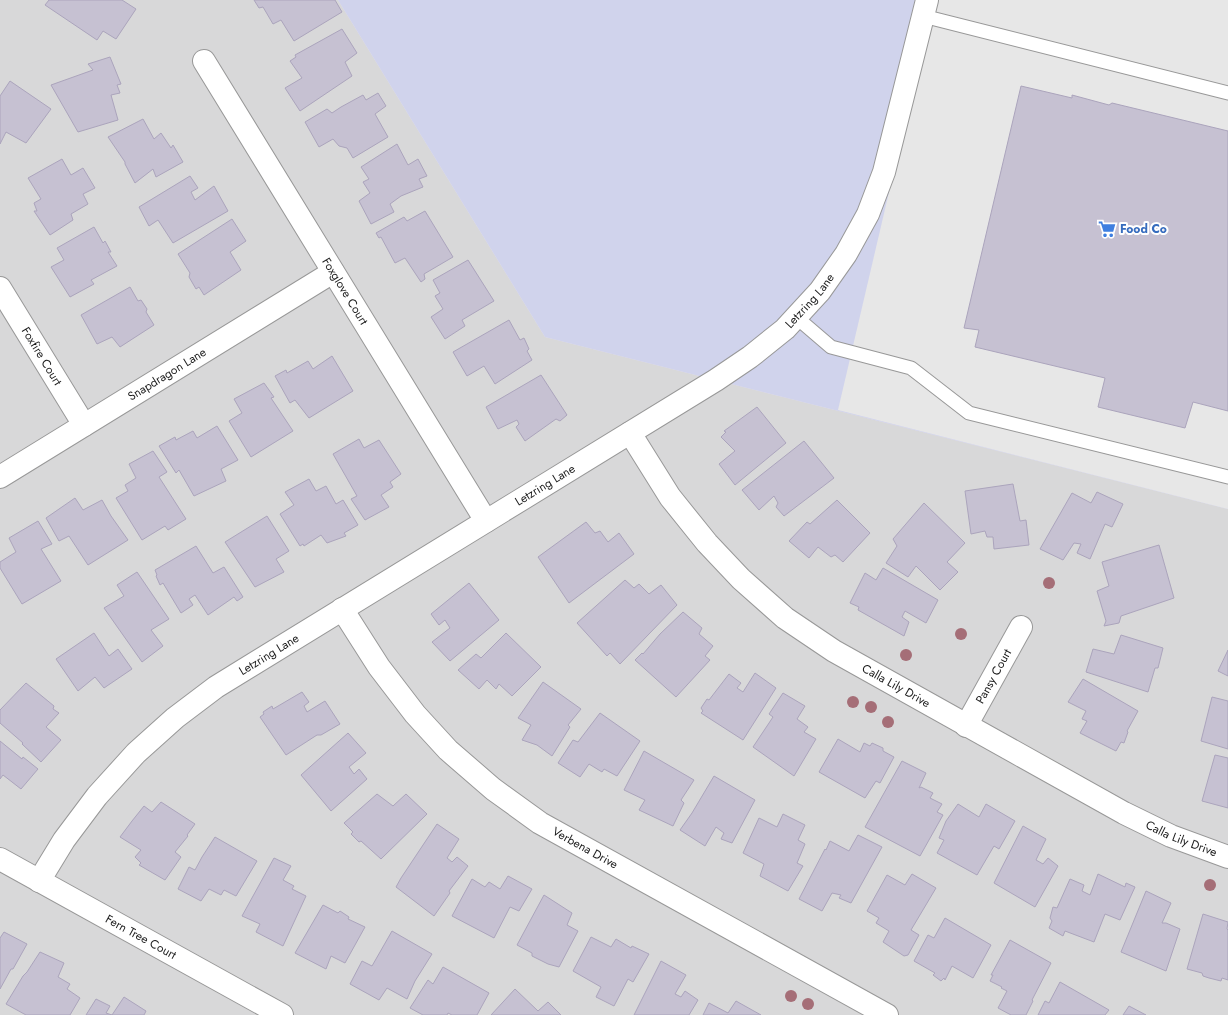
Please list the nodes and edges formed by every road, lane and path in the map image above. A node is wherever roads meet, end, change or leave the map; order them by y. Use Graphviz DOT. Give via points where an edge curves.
graph roads {
  1 [pos="925,8"];
  2 [pos="204,61"];
  3 [pos="1228,93"];
  4 [pos="333,272"];
  5 [pos="0,288"];
  6 [pos="796,317"];
  7 [pos="84,425"];
  8 [pos="630,433"];
  9 [pos="0,477"];
  10 [pos="1228,477"];
  11 [pos="486,521"];
  12 [pos="342,609"];
  13 [pos="1021,627"];
  14 [pos="966,726"];
  15 [pos="1228,858"];
  16 [pos="0,859"];
  17 [pos="39,881"];
  18 [pos="282,1015"];
  19 [pos="887,1015"];
  1 -- 3 [label="lane"];
  1 -- 6 [label="street, Letzring Lane" via="884,172 868,214 842,260"];
  2 -- 4 [label="street, Foxglove Court"];
  4 -- 7 [label="street, Snapdragon Lane"];
  4 -- 11 [label="street, Foxglove Court"];
  5 -- 7 [label="street, Foxfire Court"];
  6 -- 8 [label="street, Letzring Lane" via="750,357"];
  6 -- 10 [label="lane" via="831,347 911,368 969,413"];
  7 -- 9 [label="street, Snapdragon Lane"];
  8 -- 11 [label="street, Letzring Lane"];
  8 -- 14 [label="street, Calla Lily Drive" via="670,497 707,543 741,579 785,618 834,651"];
  11 -- 12 [label="street, Letzring Lane"];
  12 -- 17 [label="street, Letzring Lane" via="216,687 175,718 142,748 97,796 64,840"];
  12 -- 19 [label="street, Verbena Drive" via="379,667 415,714 448,750 492,789 540,823"];
  13 -- 14 [label="street, Pansy Court"];
  14 -- 15 [label="street, Calla Lily Drive" via="1124,813 1171,836"];
  16 -- 17 [label="street, Fern Tree Court"];
  17 -- 18 [label="street, Fern Tree Court"];
}
